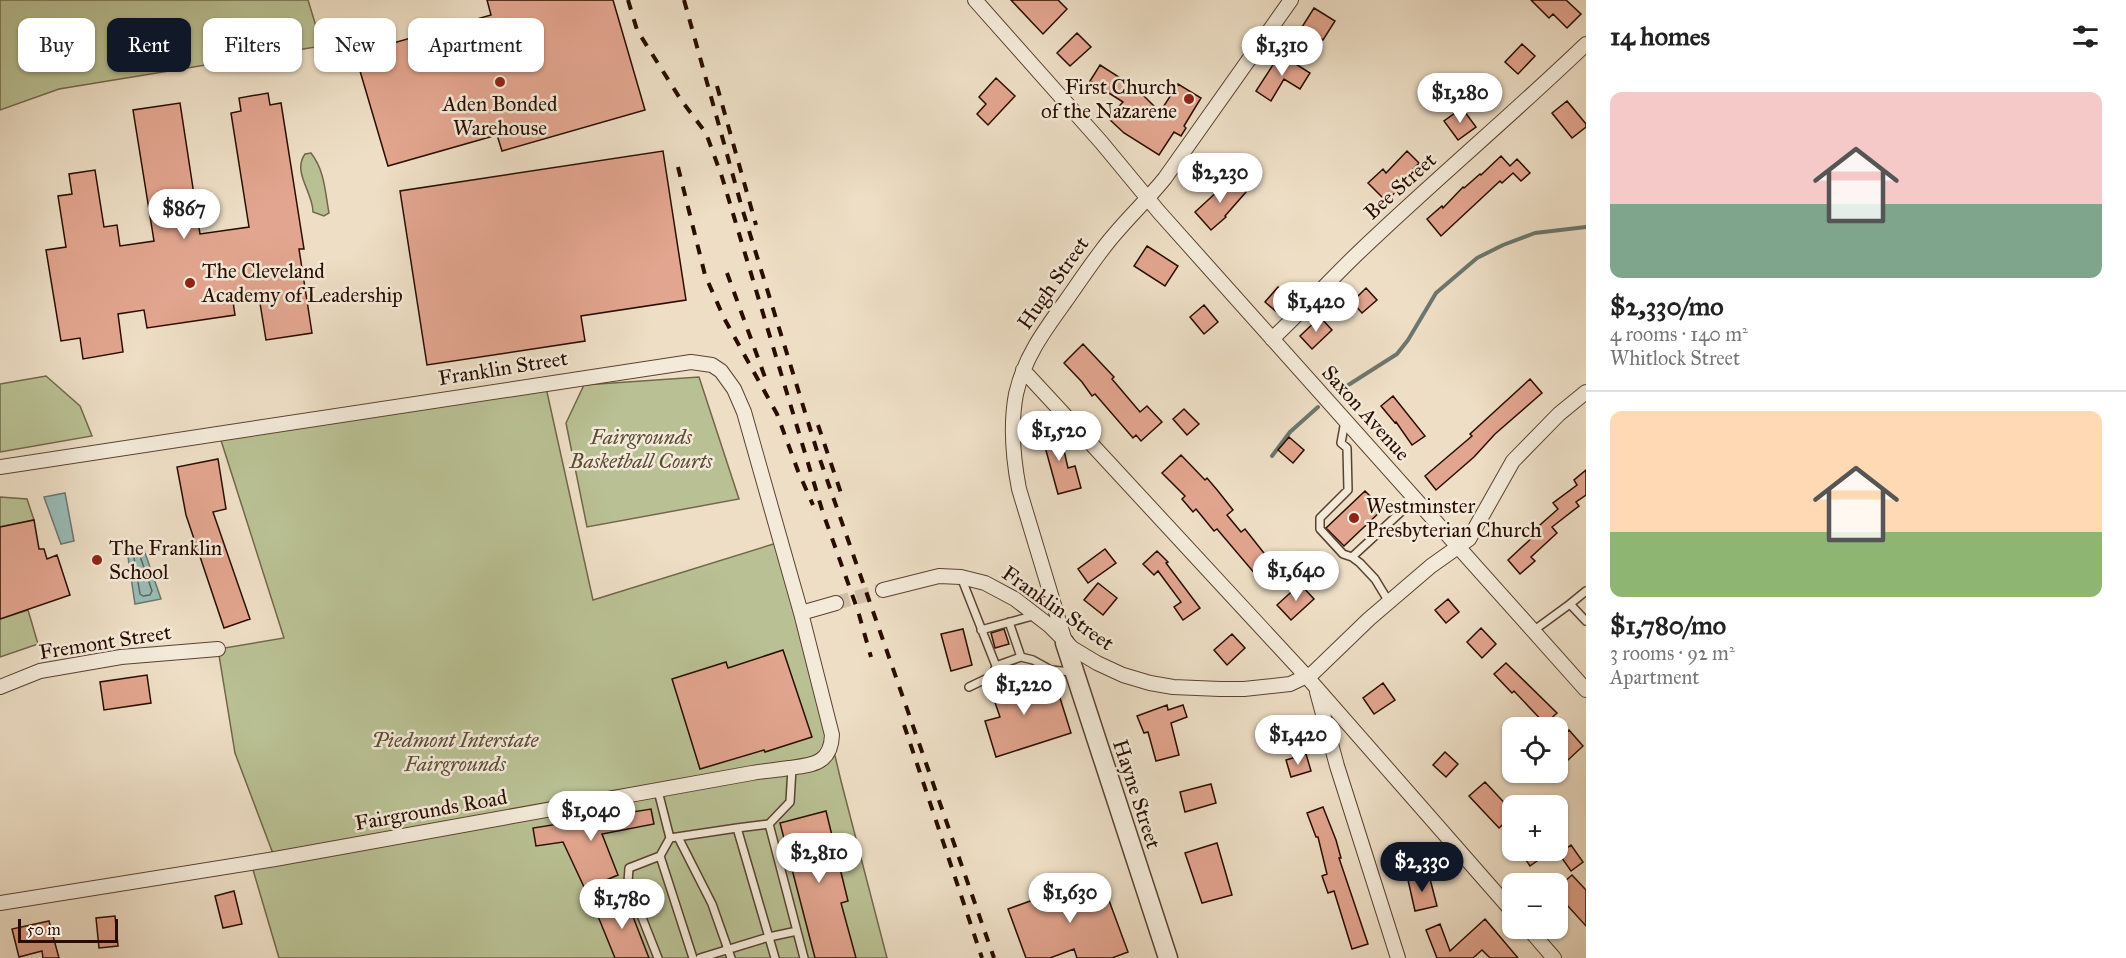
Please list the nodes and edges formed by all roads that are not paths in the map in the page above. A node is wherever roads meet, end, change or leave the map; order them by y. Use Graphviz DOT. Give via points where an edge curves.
graph roads {
  1 [pos="975,0"];
  2 [pos="1289,1"];
  3 [pos="1586,44"];
  4 [pos="1147,198"];
  5 [pos="1272,339"];
  6 [pos="1023,370"];
  7 [pos="1586,392"];
  8 [pos="1345,420"];
  9 [pos="0,467"];
  10 [pos="1416,500"];
  11 [pos="1457,546"];
  12 [pos="1352,557"];
  13 [pos="961,577"];
  14 [pos="883,590"];
  15 [pos="1586,591"];
  16 [pos="1389,602"];
  17 [pos="836,603"];
  18 [pos="1570,604"];
  19 [pos="801,613"];
  20 [pos="1036,615"];
  21 [pos="1586,621"];
  22 [pos="1009,622"];
  23 [pos="981,630"];
  24 [pos="1533,631"];
  25 [pos="1065,643"];
  26 [pos="218,649"];
  27 [pos="1021,657"];
  28 [pos="996,666"];
  29 [pos="1074,672"];
  30 [pos="1311,682"];
  31 [pos="0,687"];
  32 [pos="969,687"];
  33 [pos="1586,690"];
  34 [pos="792,768"];
  35 [pos="658,791"];
  36 [pos="769,824"];
  37 [pos="737,828"];
  38 [pos="678,837"];
  39 [pos="670,838"];
  40 [pos="660,856"];
  41 [pos="1502,900"];
  42 [pos="0,903"];
  43 [pos="797,931"];
  44 [pos="769,937"];
  45 [pos="1538,939"];
  46 [pos="728,949"];
  47 [pos="658,958"];
  48 [pos="693,958"];
  49 [pos="700,958"];
  50 [pos="731,958"];
  51 [pos="775,958"];
  52 [pos="804,958"];
  53 [pos="1168,958"];
  54 [pos="1398,958"];
  55 [pos="1554,958"];
  1 -- 4 [label="street, Saxon Avenue"];
  2 -- 4 [label="street, Hugh Street"];
  3 -- 5 [label="street, Bee Street" via="1355,256"];
  4 -- 5 [label="street, Saxon Avenue"];
  4 -- 6 [label="street, Hugh Street" via="1102,250 1037,340"];
  5 -- 8 [label="street, Saxon Avenue"];
  6 -- 25 [label="street, Hugh Street" via="1013,413 1014,464"];
  6 -- 30 [label="street"];
  7 -- 11 [label="street, Franklin Street" via="1522,450 1469,540"];
  8 -- 10 [label="street, Saxon Avenue"];
  8 -- 12 [label="lane" via="1341,443 1347,448 1348,490 1320,518 1320,529 1343,554"];
  9 -- 19 [label="street, Franklin Street" via="580,377 702,362 728,379 744,412"];
  10 -- 11 [label="street, Saxon Avenue"];
  10 -- 12 [label="lane"];
  11 -- 16 [label="street, Franklin Street"];
  11 -- 24 [label="street, Saxon Avenue"];
  12 -- 16 [label="lane" via="1375,579"];
  13 -- 14 [label="street, Franklin Street" via="939,576"];
  13 -- 20 [label="street, Franklin Street" via="997,588"];
  13 -- 23 [label="lane"];
  15 -- 18 [label="lane"];
  16 -- 30 [label="street, Franklin Street"];
  17 -- 19 [label="street"];
  18 -- 21 [label="lane"];
  18 -- 24 [label="lane"];
  19 -- 34 [label="street, Fairgrounds Road" via="832,743 820,761"];
  20 -- 22 [label="lane"];
  20 -- 25 [label="street, Franklin Street"];
  22 -- 23 [label="lane"];
  22 -- 27 [label="lane"];
  23 -- 28 [label="lane"];
  24 -- 33 [label="street, Saxon Avenue"];
  25 -- 29 [label="street, Hayne Street"];
  25 -- 30 [label="street, Franklin Street" via="1123,675 1173,687 1255,688"];
  26 -- 31 [label="street, Fremont Street" via="121,657 40,671"];
  27 -- 28 [label="lane"];
  27 -- 29 [label="lane" via="1051,670"];
  28 -- 32 [label="lane" via="992,676"];
  29 -- 53 [label="street, Hayne Street"];
  30 -- 41 [label="street"];
  30 -- 54 [label="street"];
  34 -- 35 [label="street, Fairgrounds Road"];
  34 -- 36 [label="lane" via="790,802"];
  35 -- 39 [label="lane"];
  35 -- 42 [label="street, Fairgrounds Road"];
  36 -- 37 [label="lane"];
  36 -- 43 [label="lane"];
  37 -- 38 [label="lane"];
  37 -- 44 [label="lane"];
  38 -- 39 [label="lane"];
  38 -- 46 [label="lane" via="712,904"];
  39 -- 40 [label="lane"];
  40 -- 47 [label="lane" via="629,868 627,882"];
  40 -- 48 [label="lane"];
  43 -- 44 [label="lane"];
  43 -- 52 [label="lane"];
  44 -- 46 [label="lane"];
  44 -- 51 [label="lane"];
  45 -- 55 [label="street"];
  46 -- 49 [label="lane"];
  46 -- 50 [label="lane"];
}
